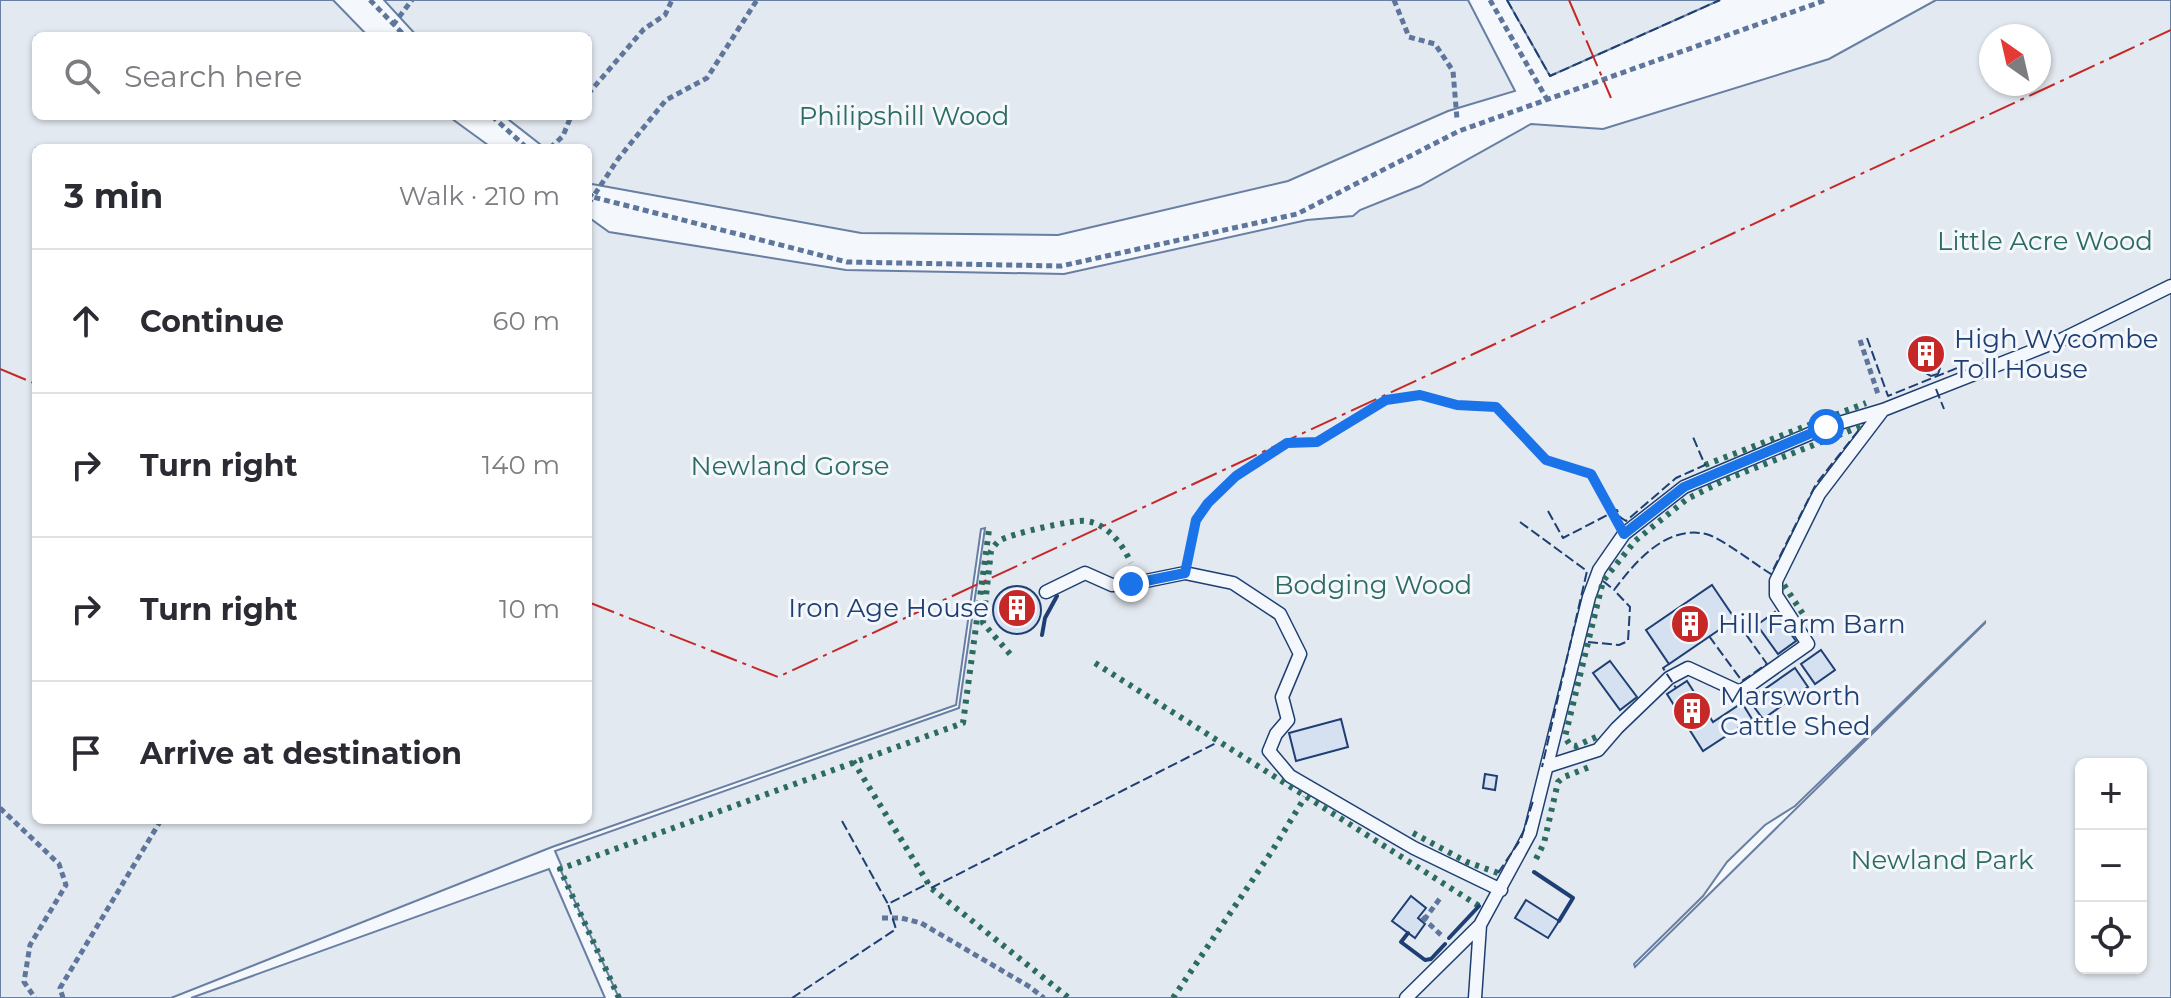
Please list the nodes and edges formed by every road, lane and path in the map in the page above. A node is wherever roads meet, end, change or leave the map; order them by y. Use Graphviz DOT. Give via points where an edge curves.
graph roads {
  1 [pos="370,0"];
  2 [pos="412,0"];
  3 [pos="672,0"];
  4 [pos="757,0"];
  5 [pos="1394,0"];
  6 [pos="1490,0"];
  7 [pos="1826,0"];
  8 [pos="393,25"];
  9 [pos="401,32"];
  10 [pos="592,89"];
  11 [pos="1546,101"];
  12 [pos="1457,119"];
  13 [pos="496,120"];
  14 [pos="569,120"];
  15 [pos="523,144"];
  16 [pos="554,144"];
  17 [pos="592,194"];
  18 [pos="592,195"];
  19 [pos="2171,286"];
  20 [pos="1860,340"];
  21 [pos="1883,410"];
  22 [pos="1624,534"];
  23 [pos="1185,573"];
  24 [pos="1046,592"];
  25 [pos="1548,766"];
  26 [pos="0,808"];
  27 [pos="159,824"];
  28 [pos="1501,890"];
  29 [pos="1441,897"];
  30 [pos="882,918"];
  31 [pos="1480,925"];
  32 [pos="1456,949"];
  33 [pos="35,998"];
  34 [pos="63,998"];
  35 [pos="1044,998"];
  36 [pos="1406,998"];
  37 [pos="1475,998"];
  1 -- 8 [label="path"];
  2 -- 8 [label="path"];
  3 -- 10 [label="path" via="665,15 644,29"];
  4 -- 17 [label="path" via="707,78 666,100"];
  5 -- 12 [label="path" via="1409,37 1435,44 1453,71"];
  6 -- 11 [label="path"];
  7 -- 11 [label="path"];
  8 -- 9 [label="path"];
  11 -- 18 [label="path" via="1459,131 1297,214 1061,266 847,262"];
  13 -- 15 [label="path"];
  14 -- 16 [label="path"];
  19 -- 21 [label="lane" via="2063,339"];
  20 -- 21 [label="path"];
  21 -- 22 [label="lane" via="1826,427 1684,487"];
  21 -- 25 [label="lane" via="1819,494 1776,581 1776,595 1808,644 1740,692 1688,668 1669,678 1598,750"];
  22 -- 23 [label="path" via="1591,474 1546,460 1496,407 1457,405 1420,395 1386,400 1317,442 1287,443 1236,476 1196,520"];
  22 -- 25 [label="lane" via="1599,570 1589,597"];
  23 -- 24 [label="lane" via="1112,585 1085,573"];
  23 -- 28 [label="lane" via="1233,583 1280,614 1300,654 1282,697 1288,720 1269,751 1290,776 1414,848"];
  25 -- 28 [label="lane" via="1530,833"];
  26 -- 33 [label="path" via="59,864 66,885 30,945 24,982"];
  27 -- 34 [label="path" via="60,988"];
  28 -- 31 [label="lane"];
  29 -- 32 [label="path" via="1423,918"];
  30 -- 35 [label="path" via="921,923"];
  31 -- 32 [label="lane"];
  31 -- 37 [label="lane"];
  32 -- 36 [label="lane"];
}
